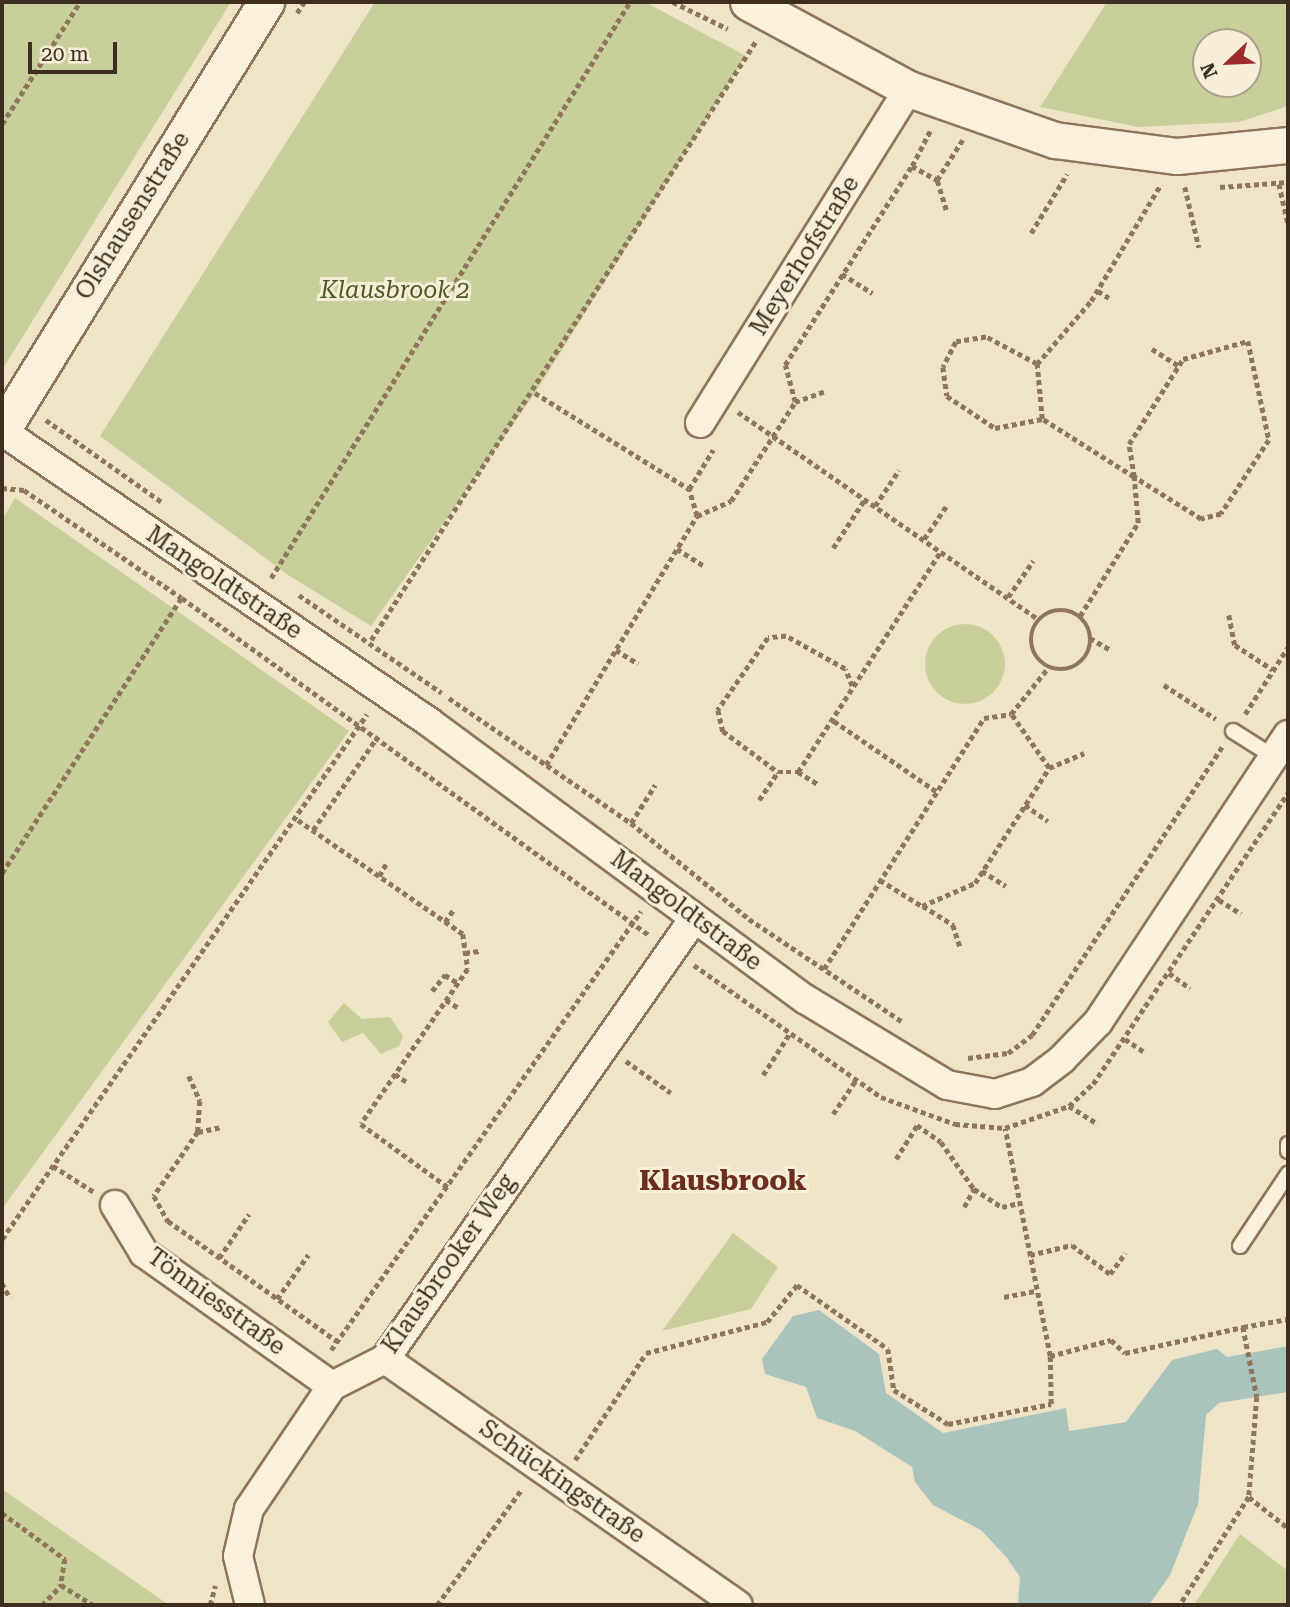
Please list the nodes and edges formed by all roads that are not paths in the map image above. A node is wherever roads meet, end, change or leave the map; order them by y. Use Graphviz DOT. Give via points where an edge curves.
graph roads {
  1 [pos="266,2"];
  2 [pos="760,9"];
  3 [pos="909,89"];
  4 [pos="1288,145"];
  5 [pos="700,423"];
  6 [pos="2,430"];
  7 [pos="1233,730"];
  8 [pos="1280,758"];
  9 [pos="693,920"];
  10 [pos="1288,1144"];
  11 [pos="1288,1151"];
  12 [pos="1288,1174"];
  13 [pos="115,1205"];
  14 [pos="1240,1246"];
  15 [pos="385,1359"];
  16 [pos="332,1386"];
  17 [pos="250,1605"];
  18 [pos="738,1605"];
  1 -- 6 [label="street, Olshausenstraße"];
  2 -- 3 [label="street"];
  3 -- 4 [label="street" via="1055,140 1087,144 1181,171"];
  3 -- 5 [label="street, Meyerhofstraße"];
  6 -- 9 [label="street, Mangoldtstraße" via="529,794"];
  7 -- 8 [label="lane"];
  8 -- 9 [label="street, Mangoldtstraße" via="1098,1022 1032,1082 995,1094 947,1085 805,999"];
  9 -- 15 [label="street, Klausbrooker Weg" via="602,1043"];
  10 -- 11 [label="lane"];
  12 -- 14 [label="lane"];
  13 -- 16 [label="street, Tönniesstraße" via="144,1254"];
  15 -- 16 [label="street, Klausbrooker Weg"];
  15 -- 18 [label="street, Schückingstraße"];
  16 -- 17 [label="street, Klausbrooker Weg" via="249,1509 238,1556"];
}
